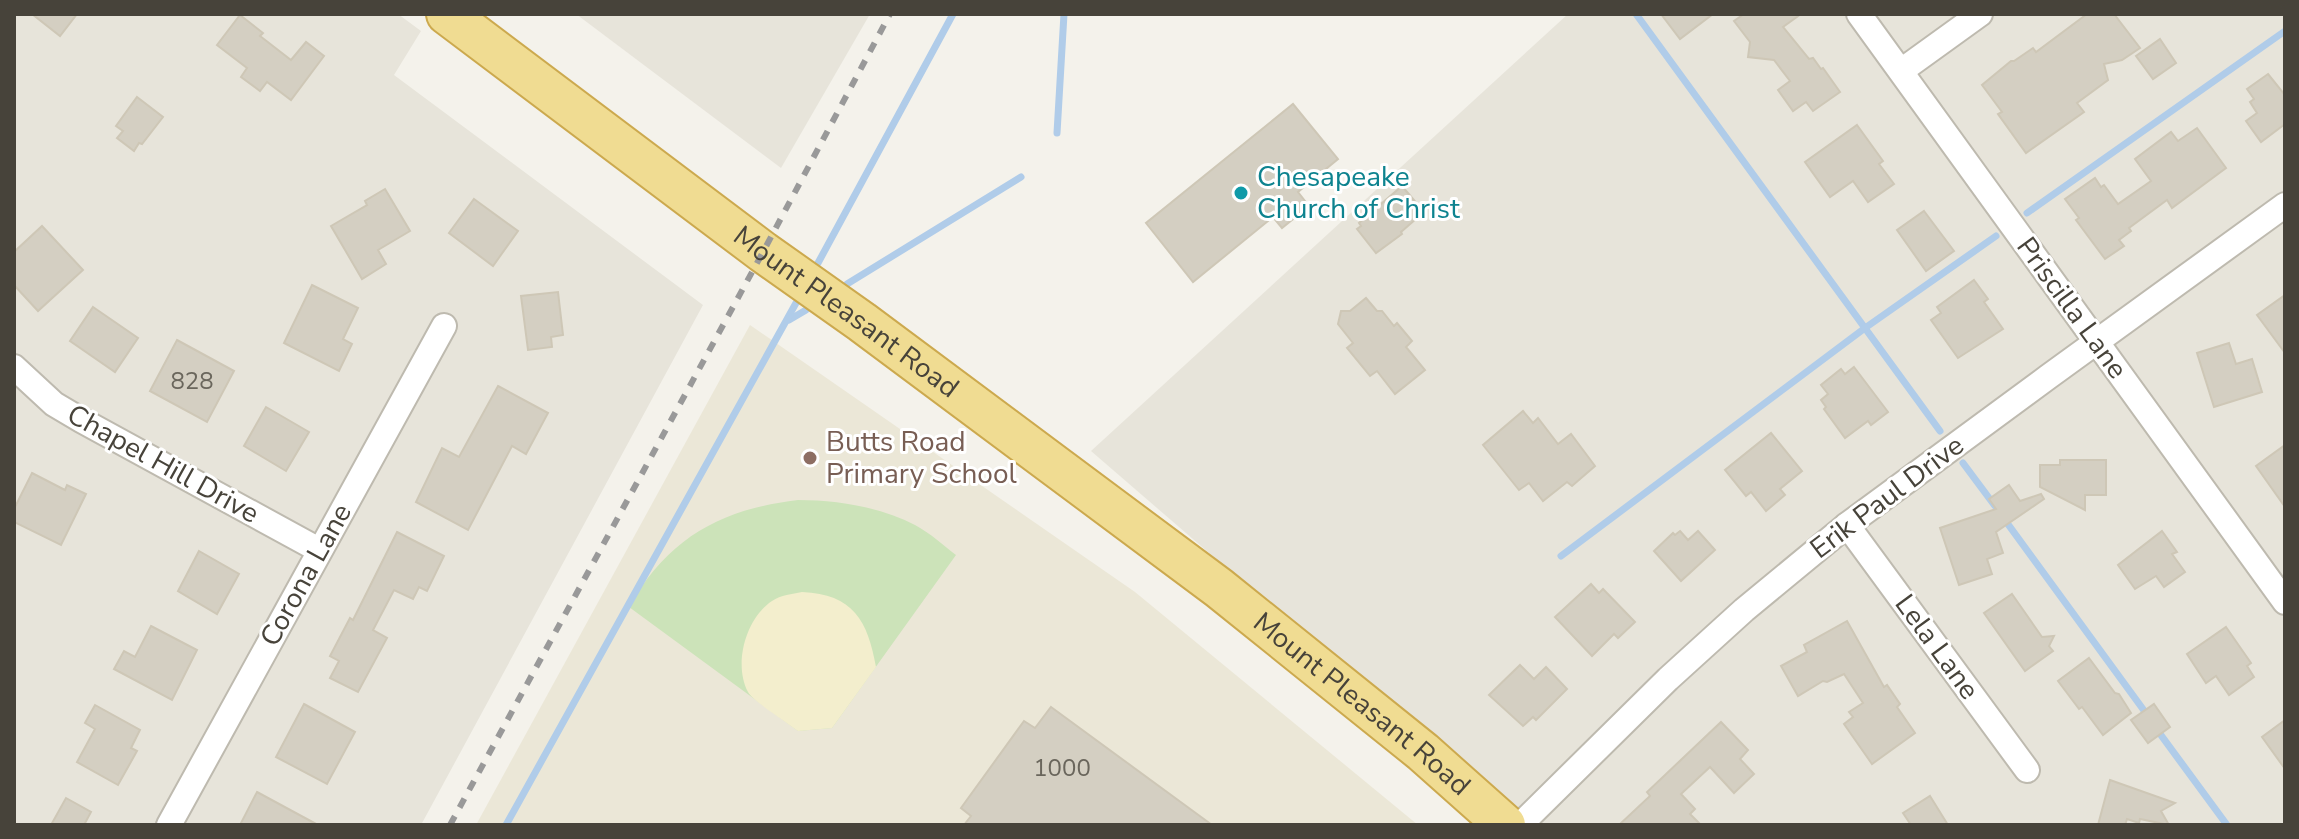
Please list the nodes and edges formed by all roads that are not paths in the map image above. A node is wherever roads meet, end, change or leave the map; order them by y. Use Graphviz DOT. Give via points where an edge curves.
graph roads {
  1 [pos="447,14"];
  2 [pos="1859,14"];
  3 [pos="1980,14"];
  4 [pos="1901,71"];
  5 [pos="2285,205"];
  6 [pos="444,326"];
  7 [pos="2097,342"];
  8 [pos="14,367"];
  9 [pos="1847,525"];
  10 [pos="319,550"];
  11 [pos="2285,602"];
  12 [pos="2027,770"];
  13 [pos="169,825"];
  14 [pos="1505,825"];
  15 [pos="1520,825"];
  1 -- 14 [label="highway, Mount Pleasant Road" via="1214,583 1413,743"];
  2 -- 4 [label="street, Priscilla Lane"];
  3 -- 4 [label="street"];
  4 -- 7 [label="street, Priscilla Lane"];
  5 -- 7 [label="street, Erik Paul Drive"];
  6 -- 10 [label="street, Corona Lane"];
  7 -- 9 [label="street, Erik Paul Drive"];
  7 -- 11 [label="street, Priscilla Lane"];
  8 -- 10 [label="street, Chapel Hill Drive" via="54,404"];
  9 -- 12 [label="street, Lela Lane"];
  9 -- 15 [label="street, Erik Paul Drive" via="1668,679"];
  10 -- 13 [label="street, Corona Lane"];
}
